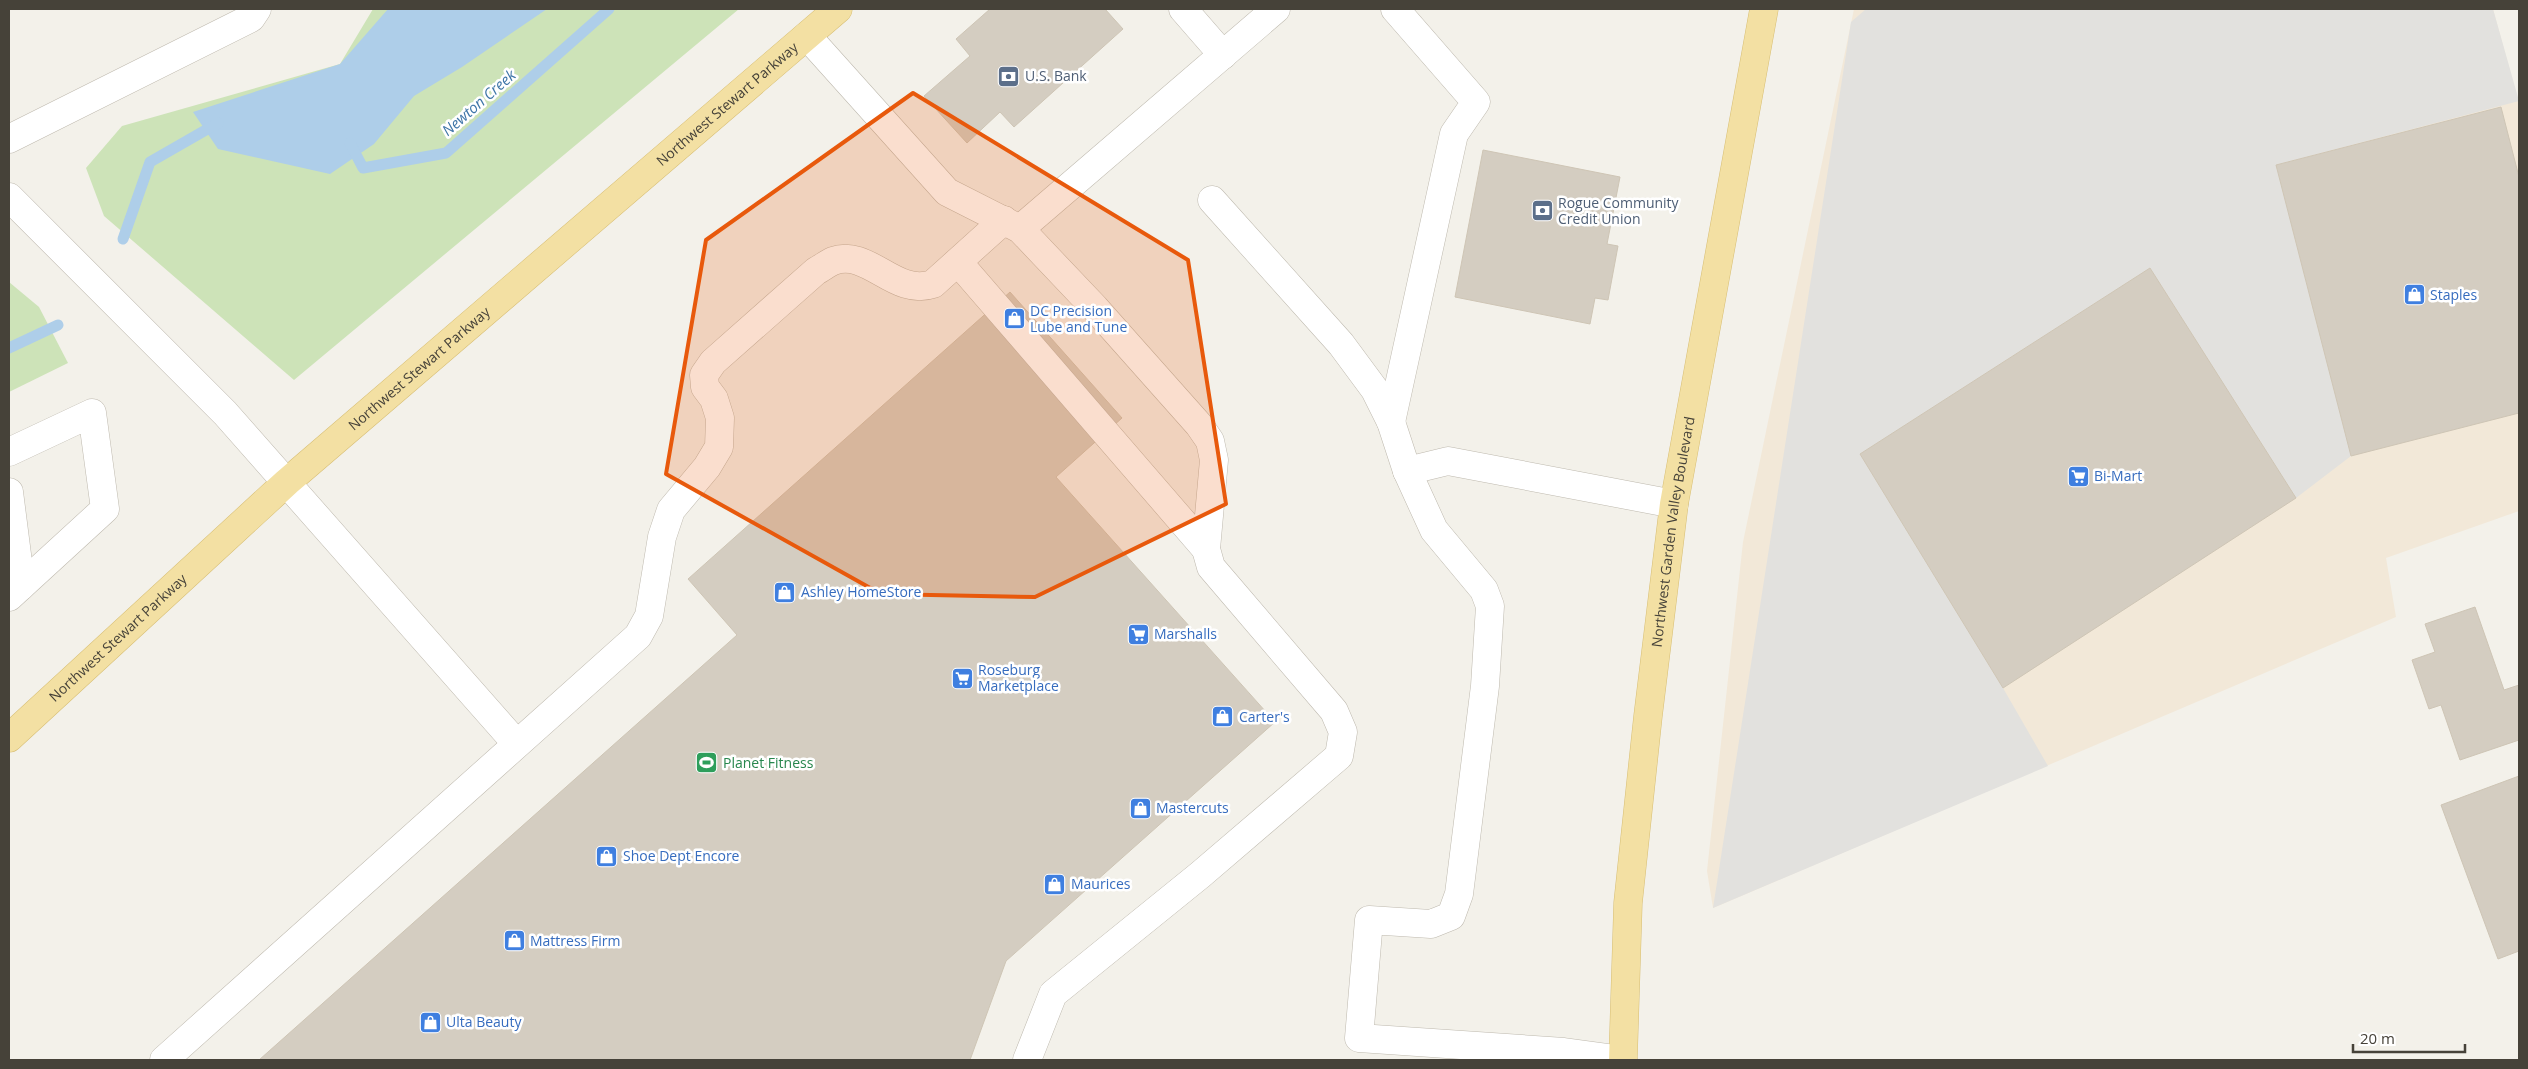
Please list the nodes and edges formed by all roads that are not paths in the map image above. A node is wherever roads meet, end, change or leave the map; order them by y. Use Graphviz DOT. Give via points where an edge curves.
graph roads {
  1 [pos="257,9"];
  2 [pos="838,9"];
  3 [pos="1183,9"];
  4 [pos="1276,9"];
  5 [pos="1395,9"];
  6 [pos="1764,9"];
  7 [pos="808,36"];
  8 [pos="1223,55"];
  9 [pos="9,139"];
  10 [pos="9,197"];
  11 [pos="1212,200"];
  12 [pos="1012,224"];
  13 [pos="958,262"];
  14 [pos="1391,422"];
  15 [pos="9,452"];
  16 [pos="1408,472"];
  17 [pos="287,482"];
  18 [pos="9,492"];
  19 [pos="1674,504"];
  20 [pos="1206,549"];
  21 [pos="15,592"];
  22 [pos="9,738"];
  23 [pos="516,743"];
  24 [pos="1359,1049"];
  25 [pos="164,1060"];
  26 [pos="1028,1060"];
  27 [pos="1624,1060"];
  1 -- 9 [label="lane" via="251,18"];
  2 -- 7 [label="main road, Northwest Stewart Parkway"];
  3 -- 8 [label="lane"];
  4 -- 8 [label="lane"];
  5 -- 14 [label="lane" via="1476,102 1454,134"];
  6 -- 19 [label="main road, Northwest Garden Valley Boulevard"];
  7 -- 12 [label="lane" via="947,192"];
  7 -- 17 [label="main road, Northwest Stewart Parkway"];
  8 -- 12 [label="lane"];
  10 -- 17 [label="lane" via="225,413"];
  11 -- 14 [label="lane" via="1341,344 1375,390"];
  12 -- 13 [label="lane"];
  12 -- 20 [label="lane" via="1095,308 1210,441 1214,460"];
  13 -- 20 [label="lane"];
  13 -- 23 [label="lane" via="934,284 922,287 894,280 862,262 848,258 833,260 816,271 713,362 704,375 720,418 719,447 671,510 662,537 649,616 638,636"];
  14 -- 16 [label="lane"];
  15 -- 21 [label="lane" via="92,413 105,510"];
  16 -- 19 [label="lane" via="1448,462"];
  16 -- 24 [label="lane" via="1434,530 1484,590 1490,606 1485,686 1459,894 1451,916 1430,924 1369,920"];
  17 -- 22 [label="main road, Northwest Stewart Parkway"];
  17 -- 23 [label="lane"];
  18 -- 21 [label="lane"];
  19 -- 27 [label="main road, Northwest Garden Valley Boulevard" via="1628,903"];
  20 -- 26 [label="lane" via="1211,567 1334,711 1344,732 1338,756 1200,875 1053,994"];
  23 -- 25 [label="lane"];
  24 -- 27 [label="lane" via="1564,1052"];
}
